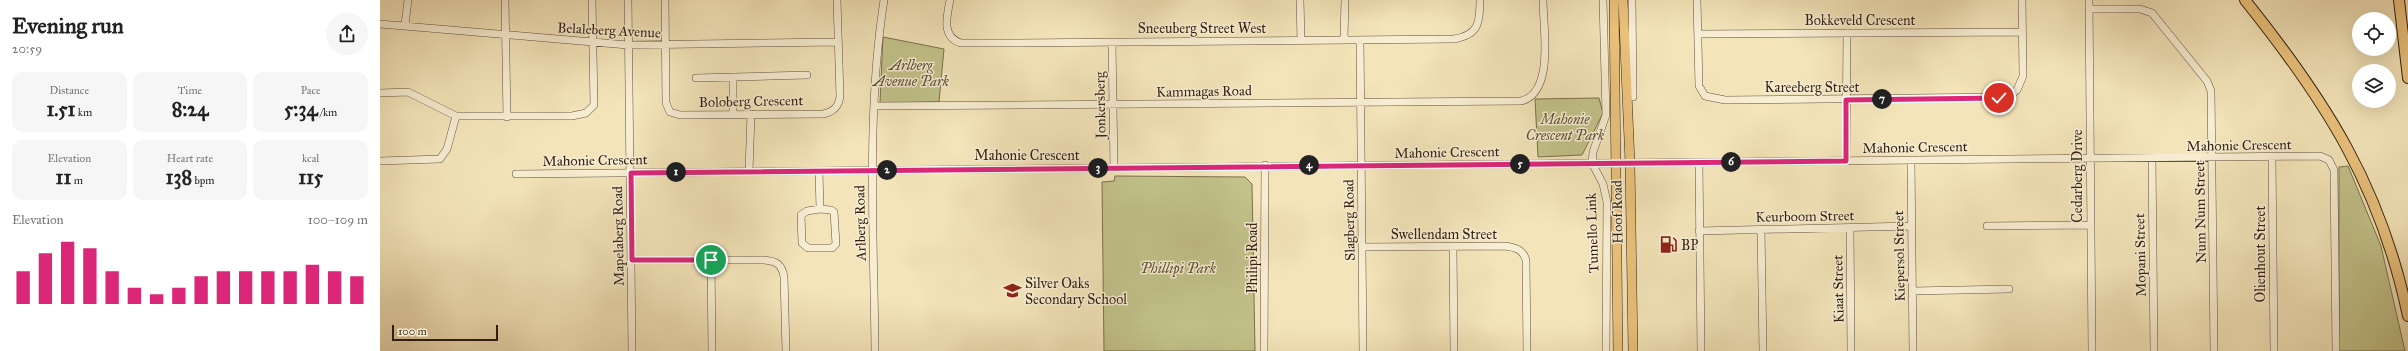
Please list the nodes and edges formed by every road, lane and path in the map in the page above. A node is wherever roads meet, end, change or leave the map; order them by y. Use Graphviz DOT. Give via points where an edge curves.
graph roads {
  1 [pos="408,0"];
  2 [pos="505,0"];
  3 [pos="592,0"];
  4 [pos="628,0"];
  5 [pos="665,0"];
  6 [pos="837,0"];
  7 [pos="884,0"];
  8 [pos="950,0"];
  9 [pos="1300,0"];
  10 [pos="1345,0"];
  11 [pos="1480,0"];
  12 [pos="1543,0"];
  13 [pos="1603,0"];
  14 [pos="1614,0"];
  15 [pos="1623,0"];
  16 [pos="1632,0"];
  17 [pos="1697,0"];
  18 [pos="2022,0"];
  19 [pos="2089,0"];
  20 [pos="2245,0"];
  21 [pos="2399,0"];
  22 [pos="2089,9"];
  23 [pos="380,24"];
  24 [pos="405,25"];
  25 [pos="2022,32"];
  26 [pos="1847,33"];
  27 [pos="1698,34"];
  28 [pos="504,35"];
  29 [pos="1344,39"];
  30 [pos="1301,40"];
  31 [pos="1360,40"];
  32 [pos="837,42"];
  33 [pos="1112,42"];
  34 [pos="592,43"];
  35 [pos="628,45"];
  36 [pos="665,46"];
  37 [pos="807,76"];
  38 [pos="696,78"];
  39 [pos="733,78"];
  40 [pos="2408,78"];
  41 [pos="380,93"];
  42 [pos="1633,97"];
  43 [pos="1846,100"];
  44 [pos="1360,103"];
  45 [pos="1114,105"];
  46 [pos="874,106"];
  47 [pos="733,114"];
  48 [pos="750,114"];
  49 [pos="456,116"];
  50 [pos="507,116"];
  51 [pos="2152,158"];
  52 [pos="2212,158"];
  53 [pos="2272,158"];
  54 [pos="2090,159"];
  55 [pos="380,160"];
  56 [pos="1846,161"];
  57 [pos="1911,161"];
  58 [pos="1592,163"];
  59 [pos="1617,163"];
  60 [pos="1630,163"];
  61 [pos="1699,163"];
  62 [pos="1265,165"];
  63 [pos="1361,166"];
  64 [pos="1114,168"];
  65 [pos="872,170"];
  66 [pos="749,171"];
  67 [pos="818,171"];
  68 [pos="631,173"];
  69 [pos="516,174"];
  70 [pos="820,209"];
  71 [pos="2090,225"];
  72 [pos="1911,226"];
  73 [pos="1987,226"];
  74 [pos="1850,228"];
  75 [pos="1761,230"];
  76 [pos="1699,231"];
  77 [pos="1362,247"];
  78 [pos="1453,247"];
  79 [pos="632,260"];
  80 [pos="711,260"];
  81 [pos="2009,289"];
  82 [pos="1913,291"];
  83 [pos="2408,316"];
  84 [pos="632,351"];
  85 [pos="712,351"];
  86 [pos="786,351"];
  87 [pos="875,351"];
  88 [pos="1264,351"];
  89 [pos="1363,351"];
  90 [pos="1454,351"];
  91 [pos="1527,351"];
  92 [pos="1606,351"];
  93 [pos="1618,351"];
  94 [pos="1633,351"];
  95 [pos="1701,351"];
  96 [pos="1763,351"];
  97 [pos="1851,351"];
  98 [pos="1914,351"];
  99 [pos="2092,351"];
  100 [pos="2154,351"];
  101 [pos="2214,351"];
  102 [pos="2274,351"];
  103 [pos="2336,351"];
  1 -- 24 [label="street"];
  2 -- 28 [label="street"];
  3 -- 34 [label="street"];
  4 -- 35 [label="street, Mapelaberg Road"];
  5 -- 36 [label="street, Boloberg Crescent"];
  6 -- 32 [label="street, Boloberg Crescent"];
  7 -- 46 [label="street, Arlberg Road"];
  8 -- 33 [label="street, Sneeuberg Street West" via="946,23 951,38 961,43"];
  9 -- 30 [label="street"];
  10 -- 29 [label="street"];
  11 -- 31 [label="street, Sneeuberg Street West" via="1479,21 1469,35 1454,39"];
  12 -- 44 [label="street, Kammagas Road" via="1544,76 1533,96 1514,101"];
  13 -- 58 [label="street" via="1606,115 1593,152"];
  14 -- 59 [label="main road, Hoof Road"];
  15 -- 60 [label="main road, Hoof Road"];
  16 -- 42 [label="street"];
  17 -- 27 [label="street"];
  18 -- 25 [label="street"];
  19 -- 22 [label="street, Cedarberg Drive"];
  20 -- 83 [label="highway" via="2316,94 2354,159 2389,244"];
  21 -- 40 [label="highway"];
  22 -- 52 [label="street, Num Num Street" via="2140,9 2155,17 2209,84"];
  22 -- 54 [label="street, Cedarberg Drive"];
  23 -- 24 [label="street, Belaleberg Avenue"];
  24 -- 28 [label="street, Belaleberg Avenue"];
  25 -- 26 [label="street, Bokkeveld Crescent"];
  25 -- 43 [label="street, Kareeberg Street" via="2021,84 2014,94 1999,98"];
  26 -- 27 [label="street, Bokkeveld Crescent"];
  26 -- 43 [label="street"];
  27 -- 43 [label="street, Kareeberg Street" via="1698,81 1705,96 1725,100"];
  28 -- 34 [label="street, Belaleberg Avenue"];
  28 -- 50 [label="street"];
  29 -- 30 [label="street, Sneeuberg Street West"];
  29 -- 31 [label="street, Sneeuberg Street West"];
  30 -- 33 [label="street, Sneeuberg Street West"];
  31 -- 44 [label="street, Slagberg Road"];
  32 -- 36 [label="street, Belaleberg Avenue"];
  32 -- 48 [label="street, Boloberg Crescent" via="840,96 838,105 832,111 823,114"];
  33 -- 45 [label="street, Jonkersberg"];
  34 -- 35 [label="street, Belaleberg Avenue"];
  34 -- 50 [label="street" via="594,103 591,109 584,114 572,116"];
  35 -- 36 [label="street, Belaleberg Avenue"];
  35 -- 68 [label="street, Mapelaberg Road"];
  36 -- 47 [label="street, Boloberg Crescent" via="665,100 670,112 680,115"];
  37 -- 39 [label="street"];
  38 -- 39 [label="street"];
  39 -- 47 [label="street"];
  41 -- 49 [label="street" via="408,92"];
  43 -- 56 [label="street"];
  44 -- 45 [label="street, Kammagas Road"];
  44 -- 63 [label="street, Slagberg Road"];
  45 -- 46 [label="street, Kammagas Road"];
  45 -- 64 [label="street, Jonkersberg"];
  46 -- 65 [label="street, Arlberg Road"];
  47 -- 48 [label="street, Boloberg Crescent"];
  48 -- 66 [label="street"];
  49 -- 50 [label="street"];
  49 -- 55 [label="street" via="447,149 440,159"];
  51 -- 52 [label="street, Mahonie Crescent"];
  51 -- 54 [label="street, Mahonie Crescent"];
  51 -- 100 [label="street, Mopani Street"];
  52 -- 53 [label="street, Mahonie Crescent"];
  52 -- 101 [label="street, Num Num Street"];
  53 -- 102 [label="street, Olienhout Street"];
  53 -- 103 [label="street, Mahonie Crescent" via="2322,157 2329,160 2334,167"];
  54 -- 57 [label="street, Mahonie Crescent"];
  54 -- 71 [label="street, Cedarberg Drive"];
  56 -- 57 [label="street, Mahonie Crescent"];
  56 -- 61 [label="street, Mahonie Crescent"];
  57 -- 72 [label="street, Kiepersol Street"];
  58 -- 59 [label="street, Mahonie Crescent"];
  58 -- 63 [label="street, Mahonie Crescent"];
  58 -- 92 [label="street, Tumello Link" via="1603,184 1607,202"];
  59 -- 60 [label="street, Mahonie Crescent"];
  59 -- 93 [label="main road, Hoof Road"];
  60 -- 61 [label="street, Mahonie Crescent"];
  60 -- 94 [label="main road, Hoof Road"];
  61 -- 76 [label="street"];
  62 -- 63 [label="street, Mahonie Crescent"];
  62 -- 64 [label="street, Mahonie Crescent"];
  62 -- 88 [label="street, Philipi Road"];
  63 -- 77 [label="street, Slagberg Road"];
  64 -- 65 [label="street, Mahonie Crescent"];
  65 -- 67 [label="street, Mahonie Crescent"];
  65 -- 87 [label="street, Arlberg Road"];
  66 -- 67 [label="street, Mahonie Crescent"];
  66 -- 68 [label="street, Mahonie Crescent"];
  67 -- 70 [label="street"];
  68 -- 69 [label="street, Mahonie Crescent"];
  68 -- 79 [label="street, Mapelaberg Road"];
  70 -- 70 [label="street" via="806,211 802,215 802,244 806,248 832,248 836,244 834,212"];
  71 -- 73 [label="street"];
  71 -- 99 [label="street, Cedarberg Drive"];
  72 -- 74 [label="street, Keurboom Street"];
  72 -- 82 [label="street, Kiepersol Street"];
  74 -- 75 [label="street, Keurboom Street"];
  74 -- 97 [label="street, Kiaat Street"];
  75 -- 76 [label="street, Keurboom Street"];
  75 -- 96 [label="street"];
  76 -- 95 [label="street"];
  77 -- 78 [label="street, Swellendam Street"];
  77 -- 89 [label="street, Slagberg Road"];
  78 -- 90 [label="street"];
  78 -- 91 [label="street, Swellendam Street" via="1510,246 1523,254 1526,260"];
  79 -- 80 [label="street"];
  79 -- 84 [label="street, Mapelaberg Road"];
  80 -- 85 [label="street"];
  80 -- 86 [label="street" via="764,260 774,261 781,266 785,284"];
  81 -- 82 [label="street"];
  82 -- 98 [label="street, Kiepersol Street"];
}
